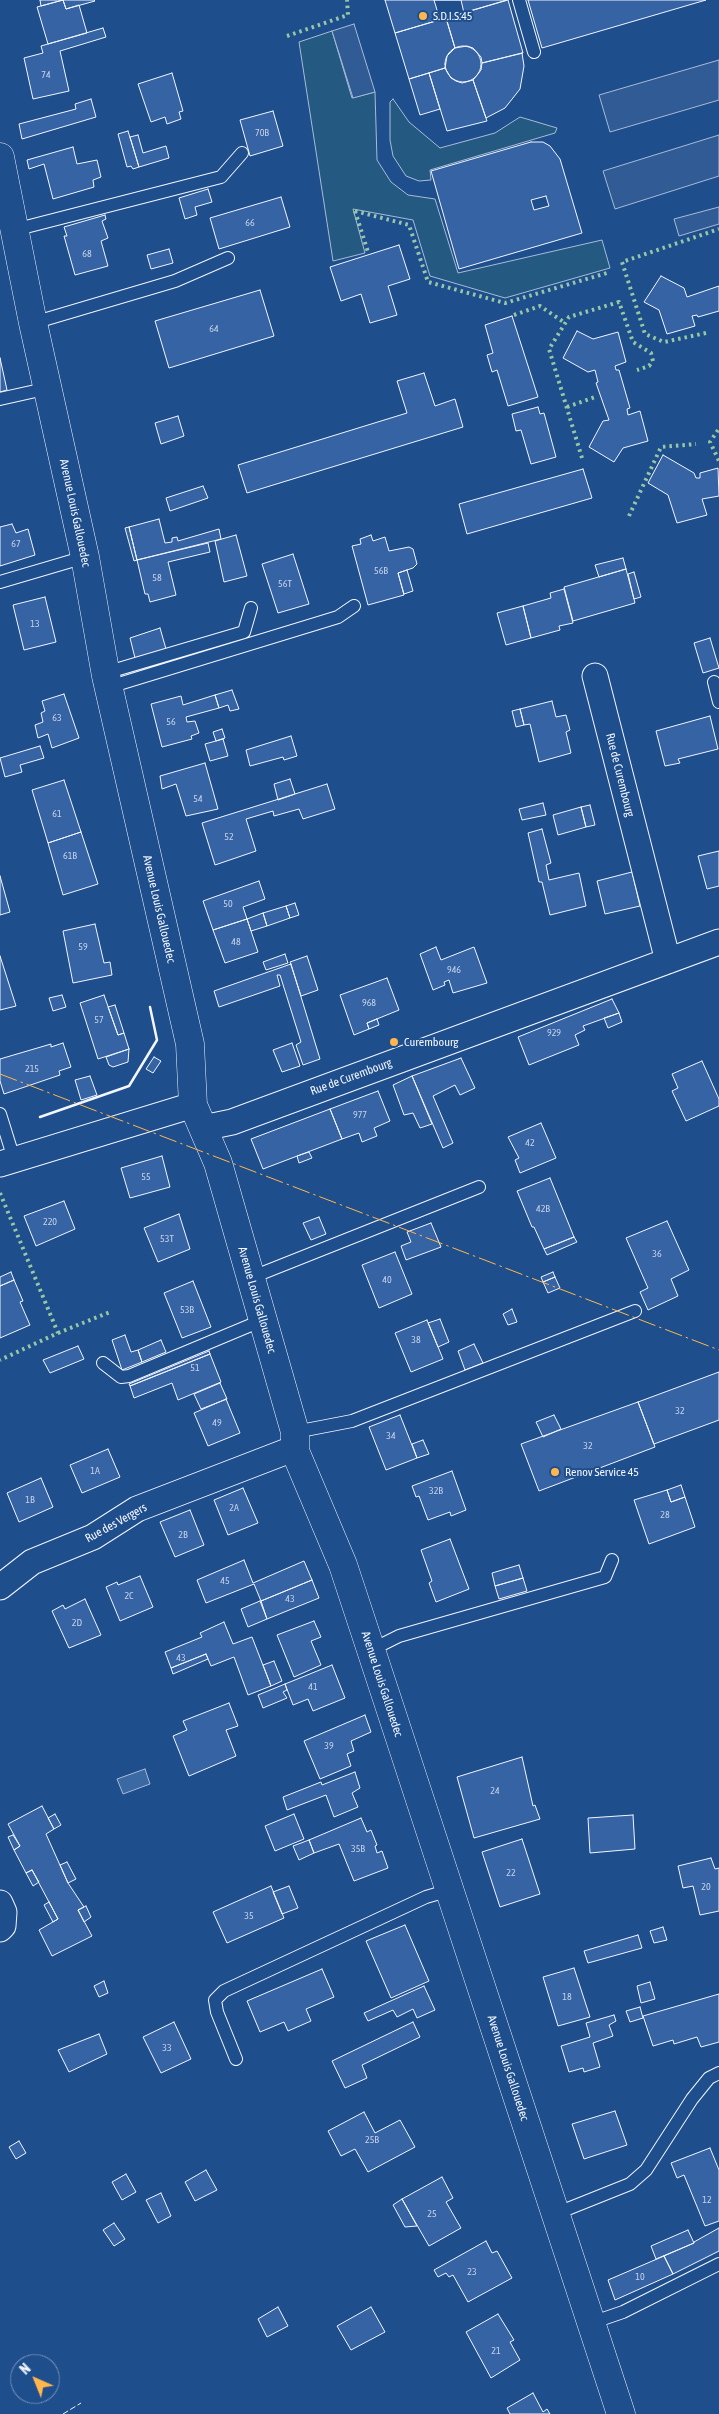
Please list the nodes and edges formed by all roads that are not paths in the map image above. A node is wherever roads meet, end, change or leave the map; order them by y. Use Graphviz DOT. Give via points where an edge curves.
graph roads {
  1 [pos="519,0"];
  2 [pos="534,52"];
  3 [pos="242,152"];
  4 [pos="0,157"];
  5 [pos="14,230"];
  6 [pos="228,258"];
  7 [pos="33,323"];
  8 [pos="48,388"];
  9 [pos="0,400"];
  10 [pos="85,557"];
  11 [pos="0,582"];
  12 [pos="354,606"];
  13 [pos="251,608"];
  14 [pos="595,676"];
  15 [pos="107,680"];
  16 [pos="714,682"];
  17 [pos="719,702"];
  18 [pos="719,942"];
  19 [pos="668,961"];
  20 [pos="0,1114"];
  21 [pos="198,1116"];
  22 [pos="7,1161"];
  23 [pos="479,1187"];
  24 [pos="250,1278"];
  25 [pos="634,1311"];
  26 [pos="263,1320"];
  27 [pos="103,1363"];
  28 [pos="295,1441"];
  29 [pos="612,1560"];
  30 [pos="0,1587"];
  31 [pos="371,1650"];
  32 [pos="450,1890"];
  33 [pos="0,1903"];
  34 [pos="0,1929"];
  35 [pos="236,2059"];
  36 [pos="719,2073"];
  37 [pos="555,2214"];
  38 [pos="719,2264"];
  39 [pos="591,2323"];
  40 [pos="621,2414"];
  1 -- 2 [label="lane"];
  3 -- 5 [label="lane" via="221,177"];
  4 -- 5 [label="main road, Avenue Louis Gallouedec"];
  5 -- 7 [label="main road, Avenue Louis Gallouedec"];
  6 -- 7 [label="lane" via="175,281"];
  7 -- 8 [label="main road, Avenue Louis Gallouedec"];
  8 -- 9 [label="lane"];
  8 -- 10 [label="main road, Avenue Louis Gallouedec"];
  10 -- 11 [label="lane"];
  10 -- 15 [label="main road, Avenue Louis Gallouedec"];
  12 -- 15 [label="lane" via="338,617 162,672"];
  13 -- 15 [label="lane" via="244,632"];
  14 -- 19 [label="street, Rue de Curembourg"];
  15 -- 21 [label="main road, Avenue Louis Gallouedec" via="190,1044"];
  16 -- 17 [label="lane"];
  18 -- 19 [label="street, Rue de Curembourg"];
  19 -- 21 [label="street, Rue de Curembourg" via="232,1122"];
  20 -- 22 [label="lane"];
  21 -- 22 [label="street, Rue de Curembourg"];
  21 -- 24 [label="main road, Avenue Louis Gallouedec" via="218,1163"];
  23 -- 24 [label="lane"];
  24 -- 26 [label="main road, Avenue Louis Gallouedec"];
  25 -- 28 [label="lane"];
  26 -- 27 [label="lane" via="128,1376 121,1377"];
  26 -- 28 [label="main road, Avenue Louis Gallouedec"];
  28 -- 30 [label="street, Rue des Vergers" via="285,1452 137,1509 93,1537 32,1562"];
  28 -- 31 [label="main road, Avenue Louis Gallouedec" via="343,1565"];
  29 -- 31 [label="lane" via="605,1577 399,1636"];
  31 -- 32 [label="main road, Avenue Louis Gallouedec"];
  32 -- 35 [label="lane" via="426,1897 224,1991 215,2000 217,2012"];
  32 -- 37 [label="main road, Avenue Louis Gallouedec"];
  33 -- 34 [label="street" via="4,1912"];
  36 -- 37 [label="lane" via="709,2078 692,2099 646,2170 630,2184"];
  37 -- 39 [label="main road, Avenue Louis Gallouedec"];
  38 -- 39 [label="lane" via="623,2312"];
  39 -- 40 [label="main road, Avenue Louis Gallouedec"];
}
